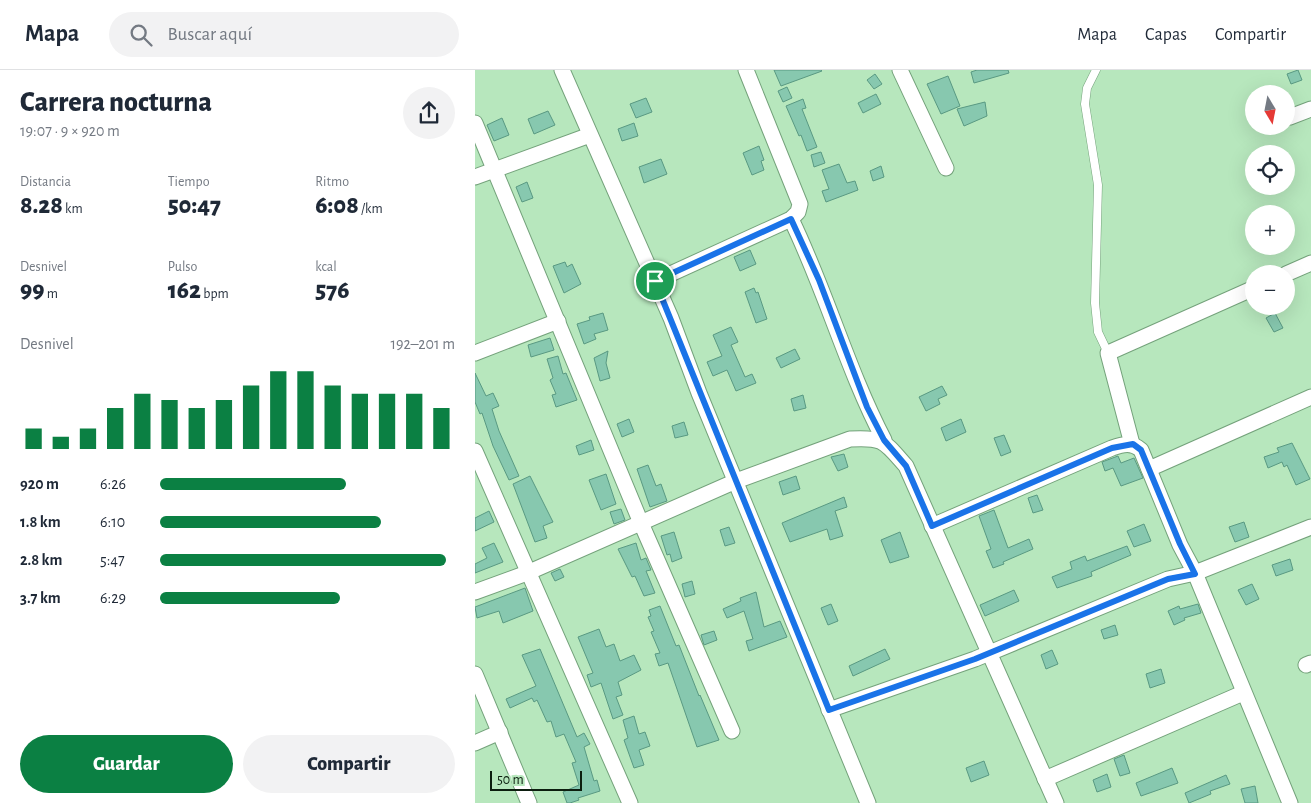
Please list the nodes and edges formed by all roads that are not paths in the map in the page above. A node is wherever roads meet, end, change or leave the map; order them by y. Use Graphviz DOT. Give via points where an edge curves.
graph roads {
  1 [pos="562,70"];
  2 [pos="745,70"];
  3 [pos="900,70"];
  4 [pos="1096,70"];
  5 [pos="1311,109"];
  6 [pos="1295,115"];
  7 [pos="475,123"];
  8 [pos="590,135"];
  9 [pos="946,168"];
  10 [pos="495,169"];
  11 [pos="475,177"];
  12 [pos="791,219"];
  13 [pos="1311,263"];
  14 [pos="1295,270"];
  15 [pos="655,281"];
  16 [pos="1245,292"];
  17 [pos="558,321"];
  18 [pos="475,353"];
  19 [pos="1108,353"];
  20 [pos="1311,396"];
  21 [pos="884,440"];
  22 [pos="1133,444"];
  23 [pos="475,451"];
  24 [pos="1149,470"];
  25 [pos="736,481"];
  26 [pos="641,523"];
  27 [pos="932,526"];
  28 [pos="1311,527"];
  29 [pos="527,573"];
  30 [pos="1195,574"];
  31 [pos="475,592"];
  32 [pos="989,652"];
  33 [pos="475,674"];
  34 [pos="1243,693"];
  35 [pos="829,710"];
  36 [pos="732,731"];
  37 [pos="500,732"];
  38 [pos="475,742"];
  39 [pos="1045,779"];
  40 [pos="529,803"];
  41 [pos="630,803"];
  42 [pos="868,803"];
  43 [pos="1056,803"];
  44 [pos="1291,803"];
  1 -- 8 [label="street"];
  2 -- 12 [label="street" via="800,204"];
  3 -- 9 [label="street"];
  4 -- 19 [label="lane" via="1087,88 1085,104 1098,185 1095,302 1098,332"];
  5 -- 6 [label="street"];
  7 -- 10 [label="street"];
  8 -- 10 [label="street"];
  8 -- 15 [label="street"];
  10 -- 11 [label="street"];
  10 -- 17 [label="street"];
  12 -- 15 [label="street"];
  12 -- 21 [label="street" via="819,280 856,383"];
  13 -- 14 [label="street"];
  15 -- 25 [label="street"];
  16 -- 19 [label="street"];
  17 -- 18 [label="street"];
  17 -- 26 [label="street"];
  19 -- 22 [label="street"];
  20 -- 24 [label="street"];
  21 -- 25 [label="street" via="850,439"];
  21 -- 27 [label="street" via="906,466"];
  22 -- 24 [label="street" via="1141,450"];
  22 -- 27 [label="street" via="1112,448"];
  23 -- 29 [label="street"];
  24 -- 30 [label="street"];
  25 -- 26 [label="street"];
  25 -- 35 [label="street"];
  26 -- 29 [label="street"];
  26 -- 36 [label="street"];
  27 -- 32 [label="street"];
  28 -- 30 [label="street"];
  29 -- 31 [label="street"];
  29 -- 41 [label="street"];
  30 -- 32 [label="street" via="1168,579"];
  30 -- 34 [label="street"];
  32 -- 35 [label="street"];
  32 -- 39 [label="street"];
  33 -- 37 [label="street"];
  34 -- 39 [label="street"];
  34 -- 44 [label="street"];
  35 -- 42 [label="street"];
  37 -- 38 [label="street"];
  37 -- 40 [label="street"];
  39 -- 43 [label="street"];
}
